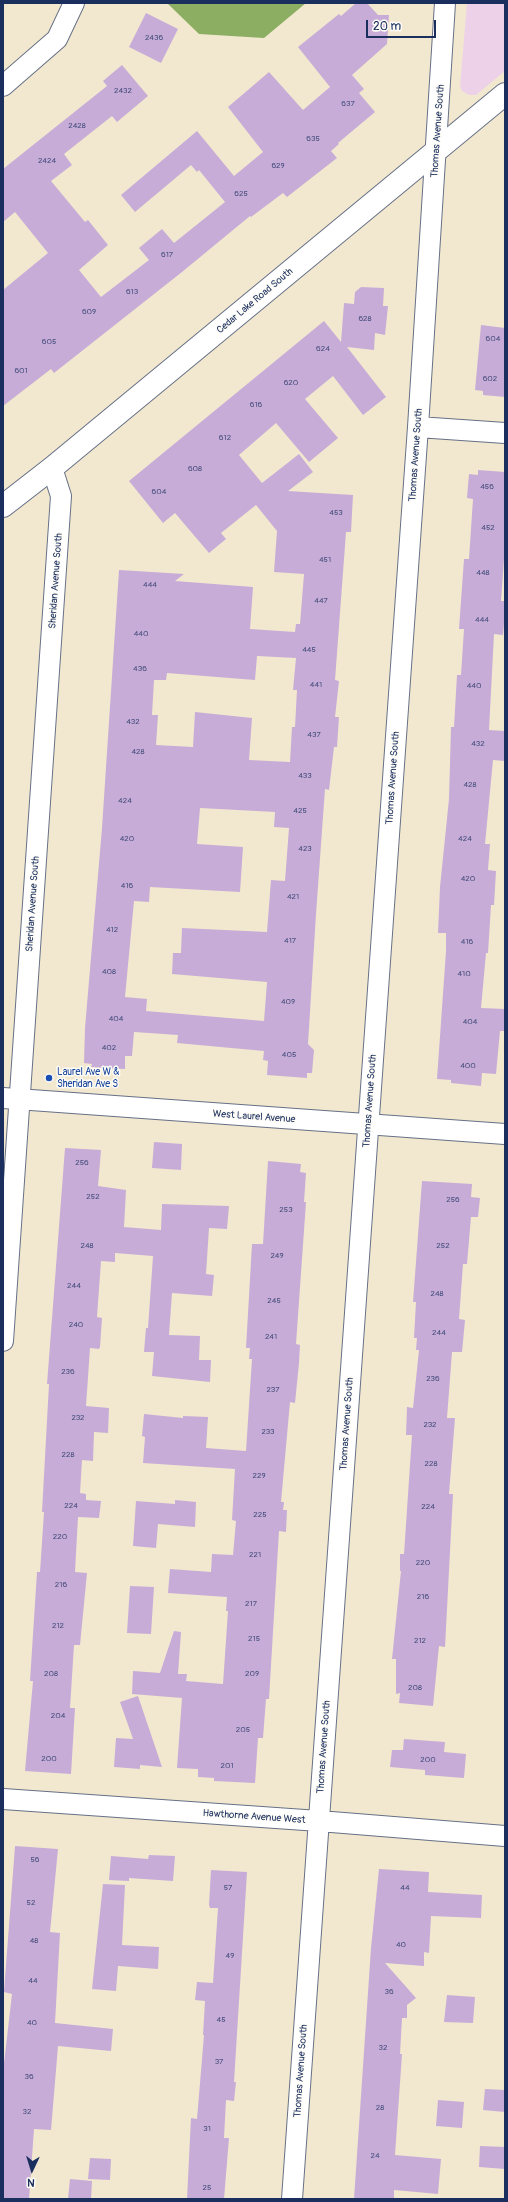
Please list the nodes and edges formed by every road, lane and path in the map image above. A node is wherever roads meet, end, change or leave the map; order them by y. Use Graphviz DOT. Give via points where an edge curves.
graph roads {
  1 [pos="74,3"];
  2 [pos="445,3"];
  3 [pos="3,86"];
  4 [pos="505,94"];
  5 [pos="436,151"];
  6 [pos="418,427"];
  7 [pos="505,433"];
  8 [pos="52,468"];
  9 [pos="3,506"];
  10 [pos="12,1099"];
  11 [pos="368,1125"];
  12 [pos="505,1134"];
  13 [pos="3,1341"];
  14 [pos="3,1799"];
  15 [pos="319,1821"];
  16 [pos="505,1836"];
  17 [pos="292,2199"];
  1 -- 3 [label="street" via="57,39"];
  2 -- 5 [label="street, Thomas Avenue South"];
  4 -- 5 [label="street, Cedar Lake Road South"];
  5 -- 6 [label="street, Thomas Avenue South"];
  5 -- 8 [label="street, Cedar Lake Road South"];
  6 -- 7 [label="street"];
  6 -- 11 [label="street, Thomas Avenue South"];
  8 -- 9 [label="street, Cedar Lake Road South"];
  8 -- 10 [label="street, Sheridan Avenue South" via="61,496"];
  10 -- 11 [label="street, West Laurel Avenue"];
  10 -- 13 [label="street, Sheridan Avenue South"];
  11 -- 12 [label="street, West Laurel Avenue"];
  11 -- 15 [label="street, Thomas Avenue South"];
  14 -- 15 [label="street, Hawthorne Avenue West"];
  15 -- 16 [label="street, Hawthorne Avenue West"];
  15 -- 17 [label="street, Thomas Avenue South"];
}
